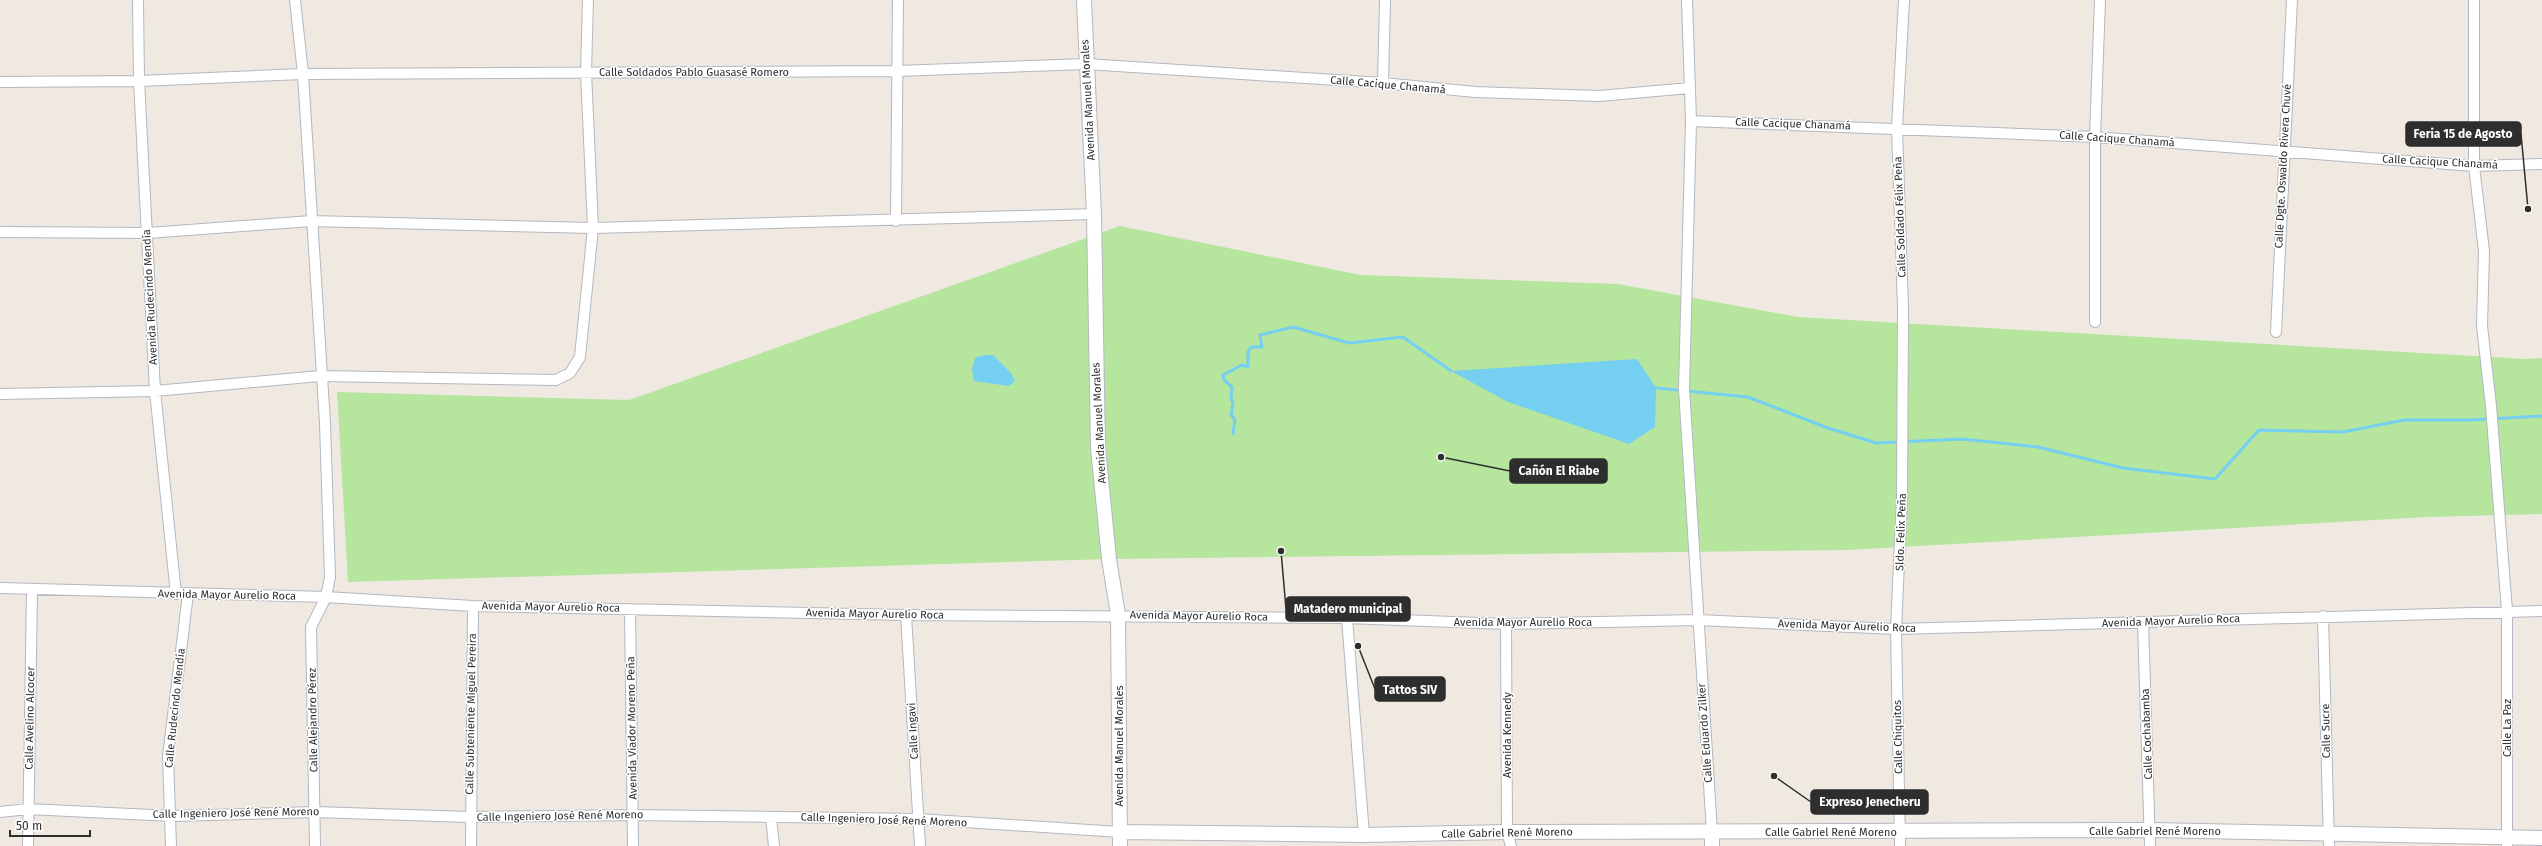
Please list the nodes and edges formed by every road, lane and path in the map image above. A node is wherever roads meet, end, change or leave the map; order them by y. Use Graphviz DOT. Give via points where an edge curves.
graph roads {
  1 [pos="138,0"];
  2 [pos="295,0"];
  3 [pos="588,0"];
  4 [pos="898,0"];
  5 [pos="1084,0"];
  6 [pos="1384,0"];
  7 [pos="1687,0"];
  8 [pos="1904,0"];
  9 [pos="2100,0"];
  10 [pos="2292,0"];
  11 [pos="2474,0"];
  12 [pos="1086,64"];
  13 [pos="898,71"];
  14 [pos="586,72"];
  15 [pos="303,74"];
  16 [pos="139,81"];
  17 [pos="0,82"];
  18 [pos="1384,83"];
  19 [pos="1690,88"];
  20 [pos="1691,121"];
  21 [pos="1897,128"];
  22 [pos="2096,137"];
  23 [pos="2283,152"];
  24 [pos="2542,164"];
  25 [pos="2474,166"];
  26 [pos="1094,214"];
  27 [pos="311,221"];
  28 [pos="896,221"];
  29 [pos="593,228"];
  30 [pos="0,232"];
  31 [pos="148,233"];
  32 [pos="2096,322"];
  33 [pos="2276,332"];
  34 [pos="320,376"];
  35 [pos="155,391"];
  36 [pos="0,394"];
  37 [pos="1903,434"];
  38 [pos="0,588"];
  39 [pos="32,590"];
  40 [pos="176,594"];
  41 [pos="188,594"];
  42 [pos="326,597"];
  43 [pos="473,606"];
  44 [pos="630,609"];
  45 [pos="2507,611"];
  46 [pos="2542,611"];
  47 [pos="906,615"];
  48 [pos="1118,615"];
  49 [pos="2324,616"];
  50 [pos="1347,618"];
  51 [pos="1698,620"];
  52 [pos="2144,622"];
  53 [pos="1506,624"];
  54 [pos="1896,629"];
  55 [pos="28,809"];
  56 [pos="0,812"];
  57 [pos="314,812"];
  58 [pos="634,815"];
  59 [pos="172,816"];
  60 [pos="470,817"];
  61 [pos="771,817"];
  62 [pos="918,819"];
  63 [pos="2150,830"];
  64 [pos="1900,831"];
  65 [pos="1120,832"];
  66 [pos="1507,832"];
  67 [pos="1364,835"];
  68 [pos="2542,838"];
  69 [pos="1712,839"];
  70 [pos="2329,840"];
  71 [pos="2507,841"];
  72 [pos="28,846"];
  73 [pos="172,846"];
  74 [pos="315,846"];
  75 [pos="471,846"];
  76 [pos="633,846"];
  77 [pos="774,846"];
  78 [pos="920,846"];
  79 [pos="1120,846"];
  80 [pos="1511,846"];
  81 [pos="1900,846"];
  82 [pos="2150,846"];
  1 -- 16 [label="street, Avenida Rudecindo Mendía"];
  2 -- 15 [label="street, Calle Alejandro Pérez"];
  3 -- 14 [label="street"];
  4 -- 13 [label="street"];
  5 -- 12 [label="street, Avenida Manuel Morales"];
  6 -- 18 [label="street"];
  7 -- 19 [label="street, Calle Eduardo Zilker"];
  8 -- 21 [label="street, Calle Soldado Félix Peña"];
  9 -- 22 [label="street"];
  10 -- 23 [label="street, Calle Dgte. Oswaldo Rivera Chuvé"];
  11 -- 25 [label="street, Calle La Paz"];
  12 -- 13 [label="street, Calle Soldados Pablo Guasasé Romero"];
  12 -- 18 [label="street, Calle Cacique Chanamá"];
  12 -- 26 [label="street, Avenida Manuel Morales"];
  13 -- 14 [label="street, Calle Soldados Pablo Guasasé Romero"];
  13 -- 28 [label="street"];
  14 -- 15 [label="street, Calle Soldados Pablo Guasasé Romero"];
  14 -- 29 [label="street"];
  15 -- 16 [label="street, Calle Soldados Pablo Guasasé Romero"];
  15 -- 27 [label="street, Calle Alejandro Pérez"];
  16 -- 17 [label="street, Calle Soldados Pablo Guasasé Romero"];
  16 -- 31 [label="street, Avenida Rudecindo Mendía"];
  18 -- 19 [label="street, Calle Cacique Chanamá" via="1474,92 1599,96"];
  19 -- 20 [label="street, Calle Eduardo Zilker"];
  20 -- 21 [label="street, Calle Cacique Chanamá"];
  20 -- 51 [label="street, Calle Eduardo Zilker" via="1684,389"];
  21 -- 22 [label="street, Calle Cacique Chanamá"];
  21 -- 37 [label="street, Calle Soldado Félix Peña" via="1903,308"];
  22 -- 23 [label="street, Calle Cacique Chanamá"];
  22 -- 32 [label="street"];
  23 -- 25 [label="street, Calle Cacique Chanamá"];
  23 -- 33 [label="street, Calle Dgte. Oswaldo Rivera Chuvé"];
  24 -- 25 [label="street, Calle Cacique Chanamá"];
  25 -- 45 [label="street, Calle La Paz" via="2484,251 2482,326"];
  26 -- 28 [label="street"];
  26 -- 48 [label="street, Avenida Manuel Morales" via="1098,448 1108,559"];
  27 -- 29 [label="street"];
  27 -- 31 [label="street"];
  27 -- 34 [label="street, Calle Alejandro Pérez"];
  28 -- 29 [label="street"];
  29 -- 34 [label="street" via="580,357 570,374 556,380"];
  30 -- 31 [label="street"];
  31 -- 35 [label="street, Avenida Rudecindo Mendía"];
  34 -- 35 [label="street"];
  34 -- 42 [label="street, Calle Alejandro Pérez" via="325,423 330,576"];
  35 -- 36 [label="street"];
  35 -- 40 [label="street, Avenida Rudecindo Mendía"];
  37 -- 54 [label="street, Sldo. Felix Peña"];
  38 -- 39 [label="street, Avenida Mayor Aurelio Roca"];
  39 -- 40 [label="street, Avenida Mayor Aurelio Roca"];
  39 -- 55 [label="street, Calle Avelino Alcocer"];
  40 -- 41 [label="street, Avenida Mayor Aurelio Roca"];
  41 -- 42 [label="street, Avenida Mayor Aurelio Roca"];
  41 -- 59 [label="street, Calle Rudecindo Mendía" via="168,756"];
  42 -- 43 [label="street, Avenida Mayor Aurelio Roca"];
  42 -- 57 [label="street, Calle Alejandro Pérez" via="311,627"];
  43 -- 44 [label="street, Avenida Mayor Aurelio Roca"];
  43 -- 60 [label="street, Calle Subteniente Miguel Pereira"];
  44 -- 47 [label="street, Avenida Mayor Aurelio Roca"];
  44 -- 58 [label="street, Avenida Viador Moreno Peña"];
  45 -- 46 [label="street, Avenida Mayor Aurelio Roca"];
  45 -- 49 [label="street, Avenida Mayor Aurelio Roca"];
  45 -- 71 [label="street, Calle La Paz"];
  47 -- 48 [label="street, Avenida Mayor Aurelio Roca"];
  47 -- 62 [label="street, Calle Ingavi"];
  48 -- 50 [label="street, Avenida Mayor Aurelio Roca"];
  48 -- 65 [label="street, Avenida Manuel Morales"];
  49 -- 52 [label="street, Avenida Mayor Aurelio Roca"];
  49 -- 70 [label="street, Calle Sucre"];
  50 -- 53 [label="street, Avenida Mayor Aurelio Roca"];
  50 -- 67 [label="street"];
  51 -- 53 [label="street, Avenida Mayor Aurelio Roca"];
  51 -- 54 [label="street, Avenida Mayor Aurelio Roca"];
  51 -- 69 [label="street, Calle Eduardo Zilker"];
  52 -- 54 [label="street, Avenida Mayor Aurelio Roca"];
  52 -- 63 [label="street, Calle Cochabamba"];
  53 -- 66 [label="street, Avenida Kennedy"];
  54 -- 64 [label="street, Calle Chiquitos"];
  55 -- 56 [label="street, Calle Ingeniero José René Moreno"];
  55 -- 59 [label="street, Calle Ingeniero José René Moreno"];
  55 -- 72 [label="street, Calle Avelino Alcocer"];
  57 -- 59 [label="street, Calle Ingeniero José René Moreno"];
  57 -- 60 [label="street, Calle Ingeniero José René Moreno"];
  57 -- 74 [label="street, Calle Alejandro Pérez"];
  58 -- 60 [label="street, Calle Ingeniero José René Moreno"];
  58 -- 61 [label="street, Calle Ingeniero José René Moreno"];
  58 -- 76 [label="street, Avenida Viador Moreno Peña"];
  59 -- 73 [label="street, Calle Rudecindo Mendía"];
  60 -- 75 [label="street, Calle Subteniente Miguel Pereira"];
  61 -- 62 [label="street, Calle Ingeniero José René Moreno"];
  61 -- 77 [label="street"];
  62 -- 65 [label="street, Calle Ingeniero José René Moreno"];
  62 -- 78 [label="street, Calle Ingavi"];
  63 -- 64 [label="street, Calle Gabriel René Moreno"];
  63 -- 70 [label="street, Calle Gabriel René Moreno"];
  63 -- 82 [label="street, Calle Cochabamba"];
  64 -- 69 [label="street, Calle Gabriel René Moreno"];
  64 -- 81 [label="street, Calle Chiquitos"];
  65 -- 67 [label="street, Calle Gabriel René Moreno"];
  65 -- 79 [label="street, Avenida Manuel Morales"];
  66 -- 67 [label="street, Calle Gabriel René Moreno"];
  66 -- 69 [label="street, Calle Gabriel René Moreno"];
  66 -- 80 [label="street, Avenida Kennedy"];
  68 -- 71 [label="street, Calle Gabriel René Moreno"];
  70 -- 71 [label="street, Calle Gabriel René Moreno"];
}
